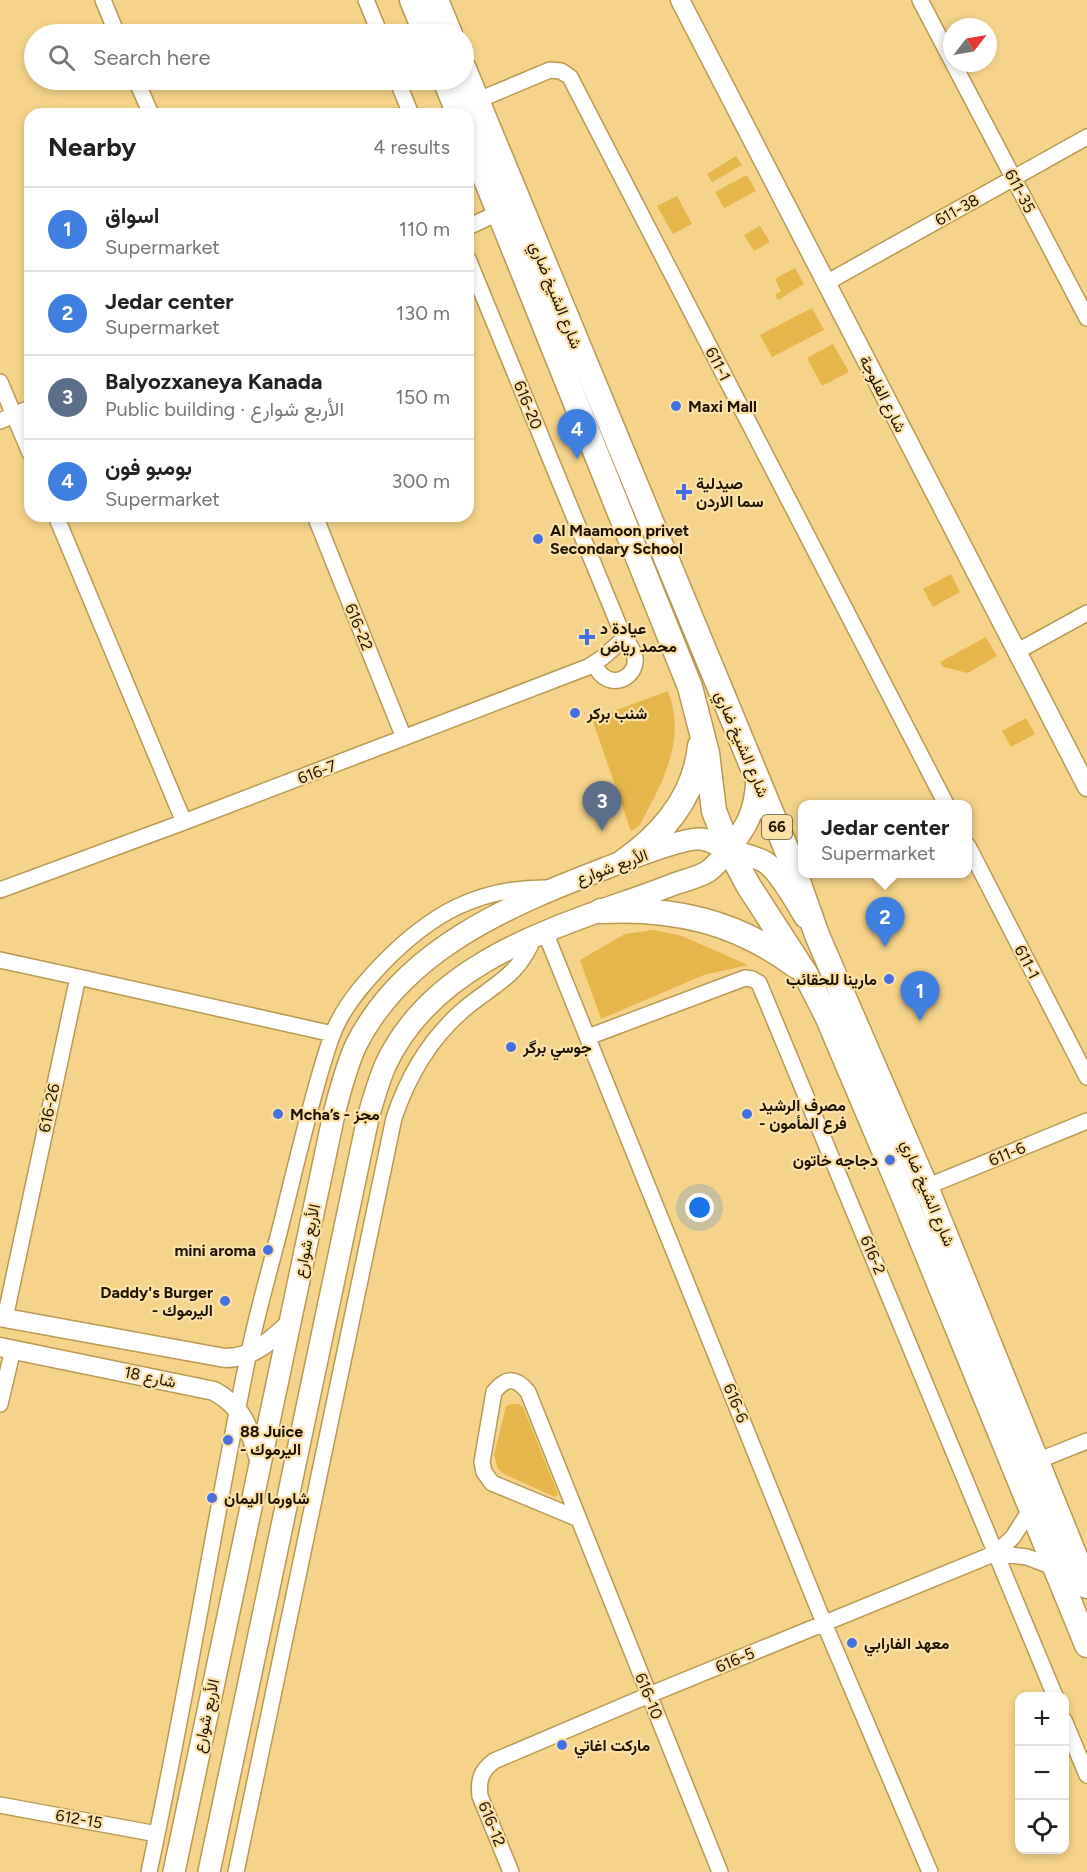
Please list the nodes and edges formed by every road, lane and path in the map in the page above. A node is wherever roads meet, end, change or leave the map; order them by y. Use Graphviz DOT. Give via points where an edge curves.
graph roads {
  1 [pos="103,0"];
  2 [pos="366,0"];
  3 [pos="412,0"];
  4 [pos="436,0"];
  5 [pos="680,0"];
  6 [pos="920,0"];
  7 [pos="113,24"];
  8 [pos="376,24"];
  9 [pos="422,24"];
  10 [pos="446,24"];
  11 [pos="943,43"];
  12 [pos="958,72"];
  13 [pos="140,90"];
  14 [pos="401,90"];
  15 [pos="454,90"];
  16 [pos="466,90"];
  17 [pos="468,107"];
  18 [pos="148,108"];
  19 [pos="409,108"];
  20 [pos="474,121"];
  21 [pos="1087,137"];
  22 [pos="474,149"];
  23 [pos="1014,178"];
  24 [pos="500,212"];
  25 [pos="474,224"];
  26 [pos="474,273"];
  27 [pos="826,282"];
  28 [pos="1087,318"];
  29 [pos="0,382"];
  30 [pos="24,411"];
  31 [pos="7,418"];
  32 [pos="24,444"];
  33 [pos="59,522"];
  34 [pos="317,522"];
  35 [pos="1087,613"];
  36 [pos="625,638"];
  37 [pos="1016,652"];
  38 [pos="594,664"];
  39 [pos="702,729"];
  40 [pos="404,738"];
  41 [pos="757,779"];
  42 [pos="1087,787"];
  43 [pos="944,800"];
  44 [pos="184,822"];
  45 [pos="729,849"];
  46 [pos="972,854"];
  47 [pos="623,862"];
  48 [pos="555,888"];
  49 [pos="0,890"];
  50 [pos="601,910"];
  51 [pos="540,934"];
  52 [pos="817,935"];
  53 [pos="0,960"];
  54 [pos="805,973"];
  55 [pos="78,976"];
  56 [pos="333,1034"];
  57 [pos="588,1037"];
  58 [pos="1087,1077"];
  59 [pos="1087,1121"];
  60 [pos="926,1187"];
  61 [pos="2,1317"];
  62 [pos="290,1323"];
  63 [pos="6,1348"];
  64 [pos="249,1355"];
  65 [pos="0,1404"];
  66 [pos="239,1410"];
  67 [pos="1087,1442"];
  68 [pos="1037,1461"];
  69 [pos="260,1462"];
  70 [pos="1032,1507"];
  71 [pos="579,1519"];
  72 [pos="996,1553"];
  73 [pos="1057,1569"];
  74 [pos="1087,1586"];
  75 [pos="824,1623"];
  76 [pos="1087,1644"];
  77 [pos="1053,1692"];
  78 [pos="649,1695"];
  79 [pos="1069,1730"];
  80 [pos="1087,1775"];
  81 [pos="481,1776"];
  82 [pos="0,1805"];
  83 [pos="157,1834"];
  84 [pos="149,1872"];
  85 [pos="174,1872"];
  86 [pos="209,1872"];
  87 [pos="236,1872"];
  88 [pos="511,1872"];
  89 [pos="720,1872"];
  90 [pos="930,1872"];
  1 -- 7 [label="street"];
  2 -- 8 [label="street"];
  3 -- 9 [label="main road"];
  4 -- 10 [label="main road"];
  5 -- 27 [label="street, شارع الفلوجة"];
  6 -- 11 [label="street, 611-35"];
  12 -- 23 [label="street, 611-35"];
  13 -- 18 [label="street"];
  14 -- 19 [label="street"];
  15 -- 17 [label="main road, شارع الشيخ ضاري / 66"];
  16 -- 17 [label="main road, شارع الشيخ ضاري / 66"];
  17 -- 43 [label="street, 611-1" via="550,70 570,77"];
  20 -- 41 [label="main road, شارع الشيخ ضاري / 66"];
  21 -- 23 [label="street, 611-38"];
  22 -- 24 [label="main road, شارع الشيخ ضاري"];
  23 -- 27 [label="street, 611-38"];
  23 -- 28 [label="street, 611-35"];
  24 -- 25 [label="street"];
  24 -- 39 [label="main road, شارع الشيخ ضاري" via="690,687"];
  26 -- 36 [label="street, 616-20"];
  27 -- 37 [label="street, شارع الفلوجة"];
  29 -- 31 [label="street"];
  30 -- 31 [label="street"];
  31 -- 32 [label="street"];
  33 -- 44 [label="street"];
  34 -- 40 [label="street, 616-22"];
  35 -- 37 [label="street"];
  36 -- 38 [label="street, 616-7"];
  36 -- 38 [label="street, 616-20" via="635,656 634,668 627,677 610,680"];
  37 -- 42 [label="street, شارع الفلوجة"];
  38 -- 40 [label="street, 616-7"];
  39 -- 45 [label="main road, شارع الشيخ ضاري" via="714,811"];
  39 -- 47 [label="main road" via="699,756 680,806 645,846"];
  40 -- 44 [label="street, 616-7"];
  41 -- 45 [label="main road, الأربع شوارع" via="753,813"];
  41 -- 52 [label="main road, شارع الشيخ ضاري / 66"];
  44 -- 49 [label="street, 616-7"];
  45 -- 47 [label="main road, الأربع شوارع" via="698,838"];
  45 -- 50 [label="main road, الأربع شوارع" via="702,874"];
  45 -- 52 [label="main road, الأربع شوارع" via="770,866"];
  45 -- 54 [label="main road, شارع الشيخ ضاري"];
  46 -- 58 [label="street, 611-1"];
  47 -- 48 [label="main road, الأربع شوارع"];
  48 -- 56 [label="street" via="481,896 427,923 355,995"];
  48 -- 62 [label="main road, الأربع شوارع" via="514,906 444,946 402,981 369,1023 343,1078"];
  50 -- 51 [label="main road, الأربع شوارع"];
  50 -- 54 [label="main road" via="656,910 710,921 760,942"];
  51 -- 57 [label="street, 616-6"];
  51 -- 86 [label="main road, الأربع شوارع" via="466,973 436,996 400,1040 375,1090"];
  51 -- 87 [label="street" via="513,972 444,1028 402,1093"];
  52 -- 60 [label="main road, شارع الشيخ ضاري / 66"];
  53 -- 55 [label="street"];
  54 -- 70 [label="main road, شارع الشيخ ضاري" via="827,1016"];
  55 -- 56 [label="street"];
  55 -- 61 [label="street, 616-26"];
  56 -- 64 [label="street" via="315,1090"];
  57 -- 72 [label="street, 616-2" via="745,978 759,982"];
  57 -- 75 [label="street, 616-6"];
  59 -- 60 [label="street, 611-6"];
  60 -- 68 [label="main road, شارع الشيخ ضاري / 66"];
  61 -- 64 [label="street, شارع 18" via="225,1358"];
  62 -- 64 [label="street"];
  62 -- 69 [label="main road, الأربع شوارع"];
  63 -- 65 [label="street"];
  63 -- 66 [label="street, شارع 18" via="204,1389 223,1396"];
  64 -- 66 [label="street"];
  66 -- 69 [label="street"];
  66 -- 83 [label="street"];
  67 -- 68 [label="street"];
  68 -- 74 [label="main road, شارع الشيخ ضاري / 66"];
  69 -- 85 [label="main road, الأربع شوارع"];
  70 -- 72 [label="street" via="1020,1528"];
  70 -- 73 [label="main road, شارع الشيخ ضاري"];
  71 -- 71 [label="street, 616-10" via="492,1483 484,1472 482,1462 494,1392 501,1383 521,1383 528,1392"];
  71 -- 78 [label="street, 616-10"];
  72 -- 73 [label="street" via="1027,1557"];
  72 -- 75 [label="street, 616-5"];
  72 -- 77 [label="street, 616-2"];
  73 -- 76 [label="main road, شارع الشيخ ضاري"];
  75 -- 78 [label="street, 616-5"];
  75 -- 90 [label="street, 616-6"];
  78 -- 81 [label="street, 616-5" via="495,1761"];
  78 -- 89 [label="street, 616-10"];
  79 -- 80 [label="street"];
  81 -- 88 [label="street, 616-12" via="480,1796"];
  82 -- 83 [label="street, 612-15"];
  83 -- 84 [label="street"];
}
